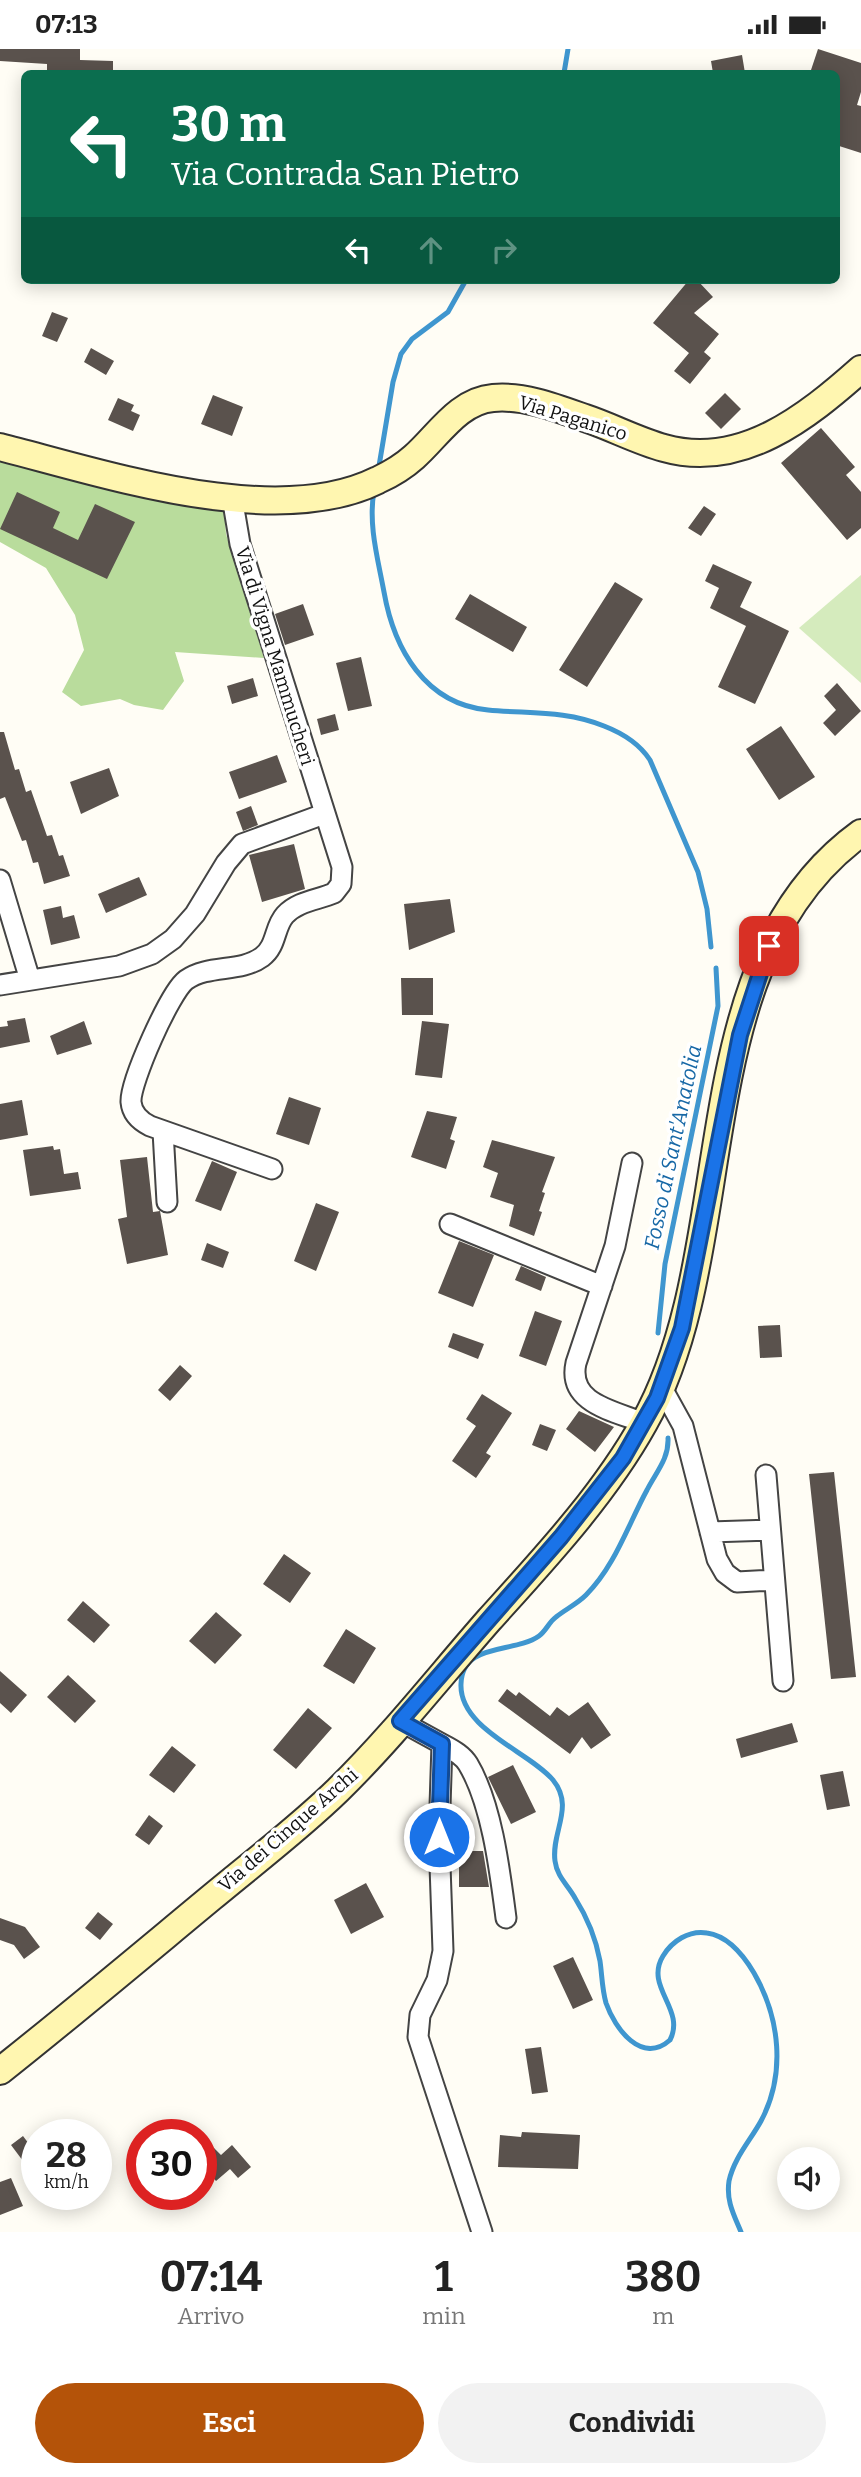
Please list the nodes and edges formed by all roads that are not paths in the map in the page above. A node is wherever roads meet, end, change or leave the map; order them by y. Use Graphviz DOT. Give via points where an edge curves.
graph roads {
  1 [pos="861,369"];
  2 [pos="0,447"];
  3 [pos="232,497"];
  4 [pos="324,814"];
  5 [pos="861,833"];
  6 [pos="0,880"];
  7 [pos="30,980"];
  8 [pos="0,985"];
  9 [pos="163,1131"];
  10 [pos="632,1163"];
  11 [pos="272,1169"];
  12 [pos="167,1202"];
  13 [pos="450,1224"];
  14 [pos="603,1286"];
  15 [pos="662,1388"];
  16 [pos="644,1423"];
  17 [pos="766,1475"];
  18 [pos="770,1530"];
  19 [pos="710,1532"];
  20 [pos="775,1580"];
  21 [pos="783,1681"];
  22 [pos="400,1721"];
  23 [pos="442,1744"];
  24 [pos="506,1918"];
  25 [pos="0,2071"];
  26 [pos="482,2232"];
  1 -- 3 [label="main road, Via Paganico" via="780,430 727,452 692,454 664,448 562,410 498,398 461,411 407,463 368,485 299,499"];
  2 -- 3 [label="main road, Via Paganico" via="149,484"];
  3 -- 4 [label="street, Via di Vigna Mammucheri" via="240,544"];
  4 -- 7 [label="street" via="242,845 191,920 152,954 119,966"];
  4 -- 9 [label="street, Via di Vigna Mammucheri" via="343,871 338,889 286,913 272,946 262,957 193,976 176,990 165,1009 131,1099 140,1120"];
  5 -- 15 [label="main road, Via dei Cinque Archi" via="803,887 762,966 736,1050 682,1328"];
  6 -- 7 [label="street"];
  7 -- 8 [label="street"];
  9 -- 11 [label="street, Via di Vigna Mammucheri"];
  9 -- 12 [label="street"];
  10 -- 14 [label="street"];
  13 -- 14 [label="street"];
  14 -- 16 [label="street" via="576,1363 575,1385 593,1402"];
  15 -- 16 [label="main road, Via dei Cinque Archi"];
  15 -- 19 [label="street" via="683,1426"];
  16 -- 22 [label="main road, Via dei Cinque Archi" via="551,1550"];
  17 -- 18 [label="street"];
  18 -- 19 [label="street"];
  18 -- 20 [label="street"];
  19 -- 20 [label="street" via="717,1559 729,1577 742,1583"];
  20 -- 21 [label="street"];
  22 -- 23 [label="street"];
  22 -- 25 [label="main road, Via dei Cinque Archi" via="305,1819"];
  23 -- 24 [label="street" via="461,1756 472,1773 493,1839"];
  23 -- 26 [label="street" via="443,1951 417,2031"];
}
